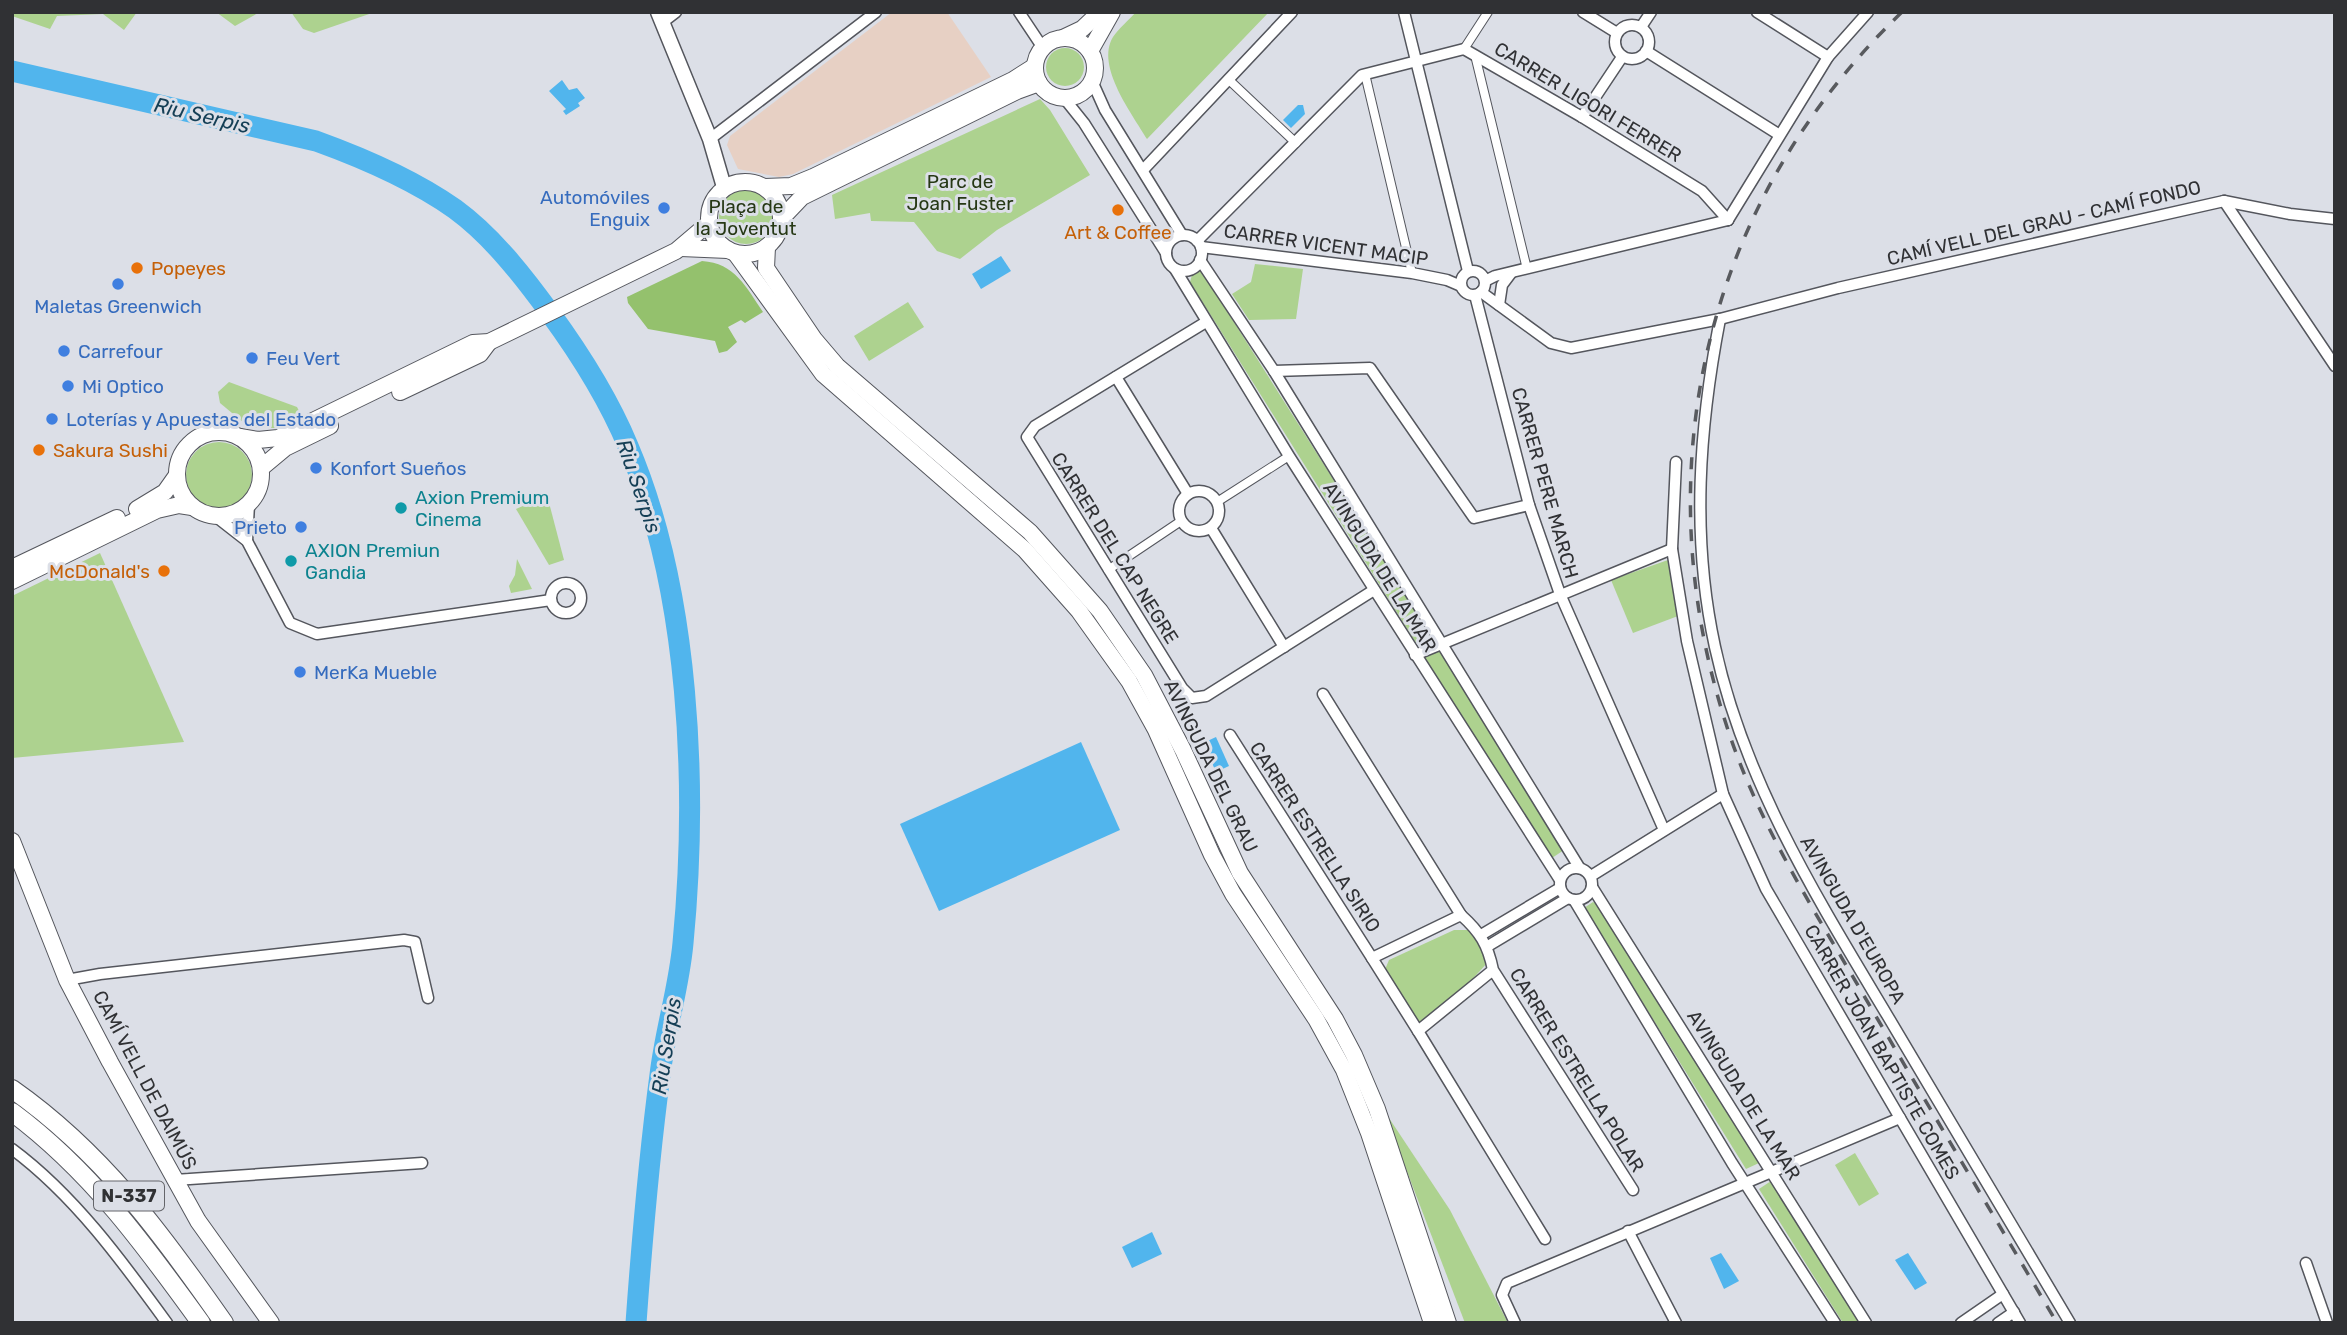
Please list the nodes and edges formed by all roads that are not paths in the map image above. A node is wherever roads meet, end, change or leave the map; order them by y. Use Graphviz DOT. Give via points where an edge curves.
graph roads {
  1 [pos="676,12"];
  2 [pos="876,12"];
  3 [pos="1019,12"];
  4 [pos="1100,12"];
  5 [pos="1112,12"];
  6 [pos="1292,12"];
  7 [pos="1404,12"];
  8 [pos="1488,12"];
  9 [pos="1583,12"];
  10 [pos="1651,12"];
  11 [pos="1760,13"];
  12 [pos="1866,13"];
  13 [pos="661,17"];
  14 [pos="1641,27"];
  15 [pos="1617,33"];
  16 [pos="1063,38"];
  17 [pos="1042,48"];
  18 [pos="1464,49"];
  19 [pos="1090,51"];
  20 [pos="1646,51"];
  21 [pos="1475,54"];
  22 [pos="1622,57"];
  23 [pos="1828,57"];
  24 [pos="1416,59"];
  25 [pos="1035,66"];
  26 [pos="1365,75"];
  27 [pos="1228,79"];
  28 [pos="1092,81"];
  29 [pos="1039,83"];
  30 [pos="1064,98"];
  31 [pos="1582,117"];
  32 [pos="1778,134"];
  33 [pos="710,139"];
  34 [pos="1296,143"];
  35 [pos="1143,170"];
  36 [pos="724,187"];
  37 [pos="765,187"];
  38 [pos="2224,201"];
  39 [pos="781,219"];
  40 [pos="2335,219"];
  41 [pos="1728,220"];
  42 [pos="709,223"];
  43 [pos="1182,235"];
  44 [pos="1199,244"];
  45 [pos="767,247"];
  46 [pos="681,248"];
  47 [pos="732,252"];
  48 [pos="1166,253"];
  49 [pos="1200,260"];
  50 [pos="1175,269"];
  51 [pos="1527,269"];
  52 [pos="1412,273"];
  53 [pos="1511,273"];
  54 [pos="1464,278"];
  55 [pos="1484,284"];
  56 [pos="1498,303"];
  57 [pos="1720,319"];
  58 [pos="1206,322"];
  59 [pos="489,342"];
  60 [pos="2335,366"];
  61 [pos="1273,371"];
  62 [pos="1116,377"];
  63 [pos="240,437"];
  64 [pos="1289,456"];
  65 [pos="1676,462"];
  66 [pos="261,468"];
  67 [pos="177,475"];
  68 [pos="1188,494"];
  69 [pos="1217,502"];
  70 [pos="249,504"];
  71 [pos="1529,505"];
  72 [pos="192,507"];
  73 [pos="215,516"];
  74 [pos="1181,521"];
  75 [pos="1211,528"];
  76 [pos="247,541"];
  77 [pos="1672,549"];
  78 [pos="12,568"];
  79 [pos="1108,570"];
  80 [pos="12,581"];
  81 [pos="1374,590"];
  82 [pos="1560,594"];
  83 [pos="551,600"];
  84 [pos="1442,643"];
  85 [pos="1284,647"];
  86 [pos="1415,655"];
  87 [pos="1323,694"];
  88 [pos="1230,736"];
  89 [pos="1723,794"];
  90 [pos="1664,830"];
  91 [pos="12,841"];
  92 [pos="1578,867"];
  93 [pos="1591,881"];
  94 [pos="1560,884"];
  95 [pos="1571,899"];
  96 [pos="1461,915"];
  97 [pos="1481,935"];
  98 [pos="1488,946"];
  99 [pos="1371,958"];
  100 [pos="1493,970"];
  101 [pos="66,980"];
  102 [pos="428,998"];
  103 [pos="1418,1031"];
  104 [pos="12,1089"];
  105 [pos="12,1112"];
  106 [pos="1900,1118"];
  107 [pos="12,1149"];
  108 [pos="422,1163"];
  109 [pos="1771,1170"];
  110 [pos="174,1180"];
  111 [pos="1744,1182"];
  112 [pos="1633,1190"];
  113 [pos="1628,1231"];
  114 [pos="1545,1239"];
  115 [pos="2306,1263"];
  116 [pos="2003,1294"];
  117 [pos="2014,1312"];
  118 [pos="167,1323"];
  119 [pos="201,1323"];
  120 [pos="224,1323"];
  121 [pos="271,1323"];
  122 [pos="1432,1323"];
  123 [pos="1448,1323"];
  124 [pos="1515,1323"];
  125 [pos="1676,1323"];
  126 [pos="1835,1323"];
  127 [pos="1866,1323"];
  128 [pos="1961,1323"];
  129 [pos="1998,1323"];
  130 [pos="2020,1323"];
  131 [pos="2070,1323"];
  132 [pos="2326,1323"];
  1 -- 13 [label="street"];
  2 -- 33 [label="street"];
  3 -- 17 [label="street"];
  4 -- 16 [label="main road" via="1082,29"];
  5 -- 19 [label="main road"];
  6 -- 27 [label="street"];
  7 -- 24 [label="street"];
  8 -- 18 [label="street"];
  9 -- 15 [label="street"];
  10 -- 14 [label="street"];
  11 -- 23 [label="street"];
  12 -- 23 [label="street"];
  13 -- 33 [label="street"];
  14 -- 15 [label="street" via="1627,25"];
  14 -- 20 [label="street" via="1649,40"];
  15 -- 22 [label="street" via="1614,44"];
  16 -- 17 [label="main road"];
  16 -- 19 [label="main road" via="1078,41"];
  17 -- 25 [label="main road"];
  18 -- 21 [label="street, CARRER LIGORI FERRER"];
  18 -- 24 [label="street, CARRER LIGORI FERRER"];
  19 -- 28 [label="main road" via="1095,65"];
  20 -- 22 [label="street" via="1636,59"];
  20 -- 32 [label="street"];
  21 -- 31 [label="street, CARRER LIGORI FERRER"];
  21 -- 51 [label="street"];
  22 -- 31 [label="street"];
  23 -- 32 [label="street"];
  24 -- 26 [label="street, CARRER LIGORI FERRER"];
  24 -- 54 [label="street"];
  25 -- 29 [label="main road"];
  25 -- 37 [label="main road" via="813,177 791,186"];
  26 -- 34 [label="street"];
  26 -- 52 [label="street"];
  27 -- 34 [label="street"];
  27 -- 35 [label="street"];
  28 -- 30 [label="main road" via="1081,94"];
  28 -- 35 [label="street"];
  29 -- 30 [label="main road"];
  29 -- 39 [label="main road" via="802,197"];
  30 -- 48 [label="street"];
  31 -- 41 [label="street, CARRER LIGORI FERRER" via="1702,191"];
  32 -- 41 [label="street"];
  33 -- 36 [label="street"];
  34 -- 44 [label="street"];
  35 -- 43 [label="street"];
  36 -- 37 [label="main road" via="749,181"];
  36 -- 42 [label="main road" via="712,203"];
  37 -- 39 [label="main road" via="774,196"];
  38 -- 40 [label="street"];
  38 -- 57 [label="street, CAMÍ VELL DEL GRAU - CAMÍ FONDO"];
  38 -- 60 [label="street, CAMÍ VELL DEL GRAU - CAMÍ FONDO"];
  39 -- 45 [label="main road" via="778,234"];
  41 -- 51 [label="street"];
  42 -- 46 [label="main road"];
  42 -- 47 [label="main road" via="719,243"];
  43 -- 44 [label="street"];
  43 -- 48 [label="street" via="1169,243"];
  44 -- 49 [label="street"];
  44 -- 52 [label="street, CARRER VICENT MACIP"];
  45 -- 47 [label="main road" via="748,254"];
  45 -- 123 [label="main road, AVINGUDA DEL GRAU" via="766,268 837,366 1030,532 1100,611 1143,675 1175,732 1236,866 1335,1020 1363,1074"];
  46 -- 47 [label="main road"];
  46 -- 59 [label="main road"];
  47 -- 122 [label="main road, AVINGUDA DEL GRAU" via="823,374 1025,550 1079,611 1129,681 1233,894 1316,1018 1344,1070"];
  48 -- 50 [label="street"];
  49 -- 50 [label="street" via="1188,271"];
  49 -- 61 [label="street, AVINGUDA DE LA MAR"];
  50 -- 58 [label="street, AVINGUDA DE LA MAR"];
  51 -- 53 [label="street"];
  52 -- 54 [label="street, CARRER VICENT MACIP" via="1447,280"];
  53 -- 55 [label="street"];
  53 -- 56 [label="street"];
  54 -- 55 [label="street"];
  54 -- 55 [label="street" via="1466,293"];
  55 -- 56 [label="street"];
  55 -- 71 [label="street, CARRER PERE MARCH"];
  56 -- 57 [label="street, CAMÍ VELL DEL GRAU - CAMÍ FONDO" via="1556,346 1571,348"];
  57 -- 131 [label="street, AVINGUDA D'EUROPA" via="1702,423 1700,500 1704,588 1734,716 1765,795 1805,877"];
  58 -- 62 [label="street"];
  58 -- 64 [label="street, AVINGUDA DE LA MAR"];
  59 -- 63 [label="main road" via="473,343 278,438"];
  59 -- 66 [label="main road" via="480,354 285,448"];
  61 -- 71 [label="street" via="1370,368 1475,518"];
  61 -- 84 [label="street, AVINGUDA DE LA MAR"];
  62 -- 68 [label="street"];
  62 -- 79 [label="street, CARRER DEL CAP NEGRE" via="1035,426 1027,437"];
  63 -- 66 [label="main road" via="254,450"];
  63 -- 67 [label="main road" via="220,431 195,439 179,461"];
  64 -- 69 [label="street"];
  64 -- 81 [label="street, AVINGUDA DE LA MAR"];
  65 -- 77 [label="street, CARRER JOAN BAPTISTE COMES"];
  66 -- 70 [label="main road" via="257,493"];
  67 -- 72 [label="main road"];
  67 -- 78 [label="main road" via="153,501"];
  68 -- 69 [label="street" via="1201,491"];
  68 -- 74 [label="street" via="1180,506"];
  69 -- 75 [label="street" via="1219,516"];
  70 -- 73 [label="main road" via="227,516"];
  70 -- 76 [label="street"];
  71 -- 82 [label="street, CARRER PERE MARCH"];
  72 -- 73 [label="main road"];
  72 -- 80 [label="main road" via="157,510"];
  73 -- 76 [label="street"];
  74 -- 75 [label="street" via="1198,532"];
  74 -- 79 [label="street"];
  75 -- 85 [label="street"];
  76 -- 83 [label="street" via="288,620 317,634"];
  77 -- 82 [label="street"];
  77 -- 89 [label="street, CARRER JOAN BAPTISTE COMES" via="1687,641"];
  79 -- 85 [label="street, CARRER DEL CAP NEGRE" via="1192,698 1201,698"];
  81 -- 85 [label="street"];
  81 -- 86 [label="street, AVINGUDA DE LA MAR"];
  82 -- 84 [label="street"];
  82 -- 90 [label="street, CARRER PERE MARCH"];
  84 -- 86 [label="street"];
  84 -- 92 [label="street, AVINGUDA DE LA MAR"];
  86 -- 94 [label="street, AVINGUDA DE LA MAR"];
  87 -- 96 [label="street, CARRER ESTRELLA POLAR"];
  88 -- 99 [label="street, CARRER ESTRELLA SIRIO"];
  89 -- 90 [label="street"];
  89 -- 106 [label="street, CARRER JOAN BAPTISTE COMES" via="1766,889"];
  90 -- 93 [label="street"];
  91 -- 101 [label="main road, CAMÍ VELL DE DAIMÚS"];
  92 -- 93 [label="street"];
  92 -- 94 [label="street" via="1566,870"];
  93 -- 95 [label="street" via="1589,894"];
  93 -- 109 [label="street, AVINGUDA DE LA MAR"];
  94 -- 95 [label="street"];
  94 -- 97 [label="street"];
  95 -- 98 [label="street"];
  95 -- 111 [label="street"];
  96 -- 97 [label="street, CARRER ESTRELLA POLAR"];
  96 -- 99 [label="street"];
  97 -- 98 [label="street, CARRER ESTRELLA POLAR"];
  98 -- 100 [label="street, CARRER ESTRELLA POLAR"];
  99 -- 103 [label="street"];
  100 -- 103 [label="street, CARRER ESTRELLA POLAR"];
  100 -- 112 [label="street, CARRER ESTRELLA POLAR"];
  101 -- 102 [label="street" via="404,940 415,942"];
  101 -- 110 [label="main road, CAMÍ VELL DE DAIMÚS"];
  103 -- 114 [label="street"];
  104 -- 120 [label="highway, N-337" via="65,1129 112,1175"];
  105 -- 119 [label="highway, N-337" via="93,1182 130,1224"];
  106 -- 109 [label="street"];
  106 -- 116 [label="street, CARRER JOAN BAPTISTE COMES"];
  107 -- 118 [label="street" via="58,1190 117,1255"];
  108 -- 110 [label="street"];
  109 -- 111 [label="street"];
  109 -- 127 [label="street, AVINGUDA DE LA MAR"];
  110 -- 121 [label="main road, CAMÍ VELL DE DAIMÚS"];
  111 -- 113 [label="street"];
  111 -- 126 [label="street"];
  113 -- 124 [label="street" via="1507,1283 1502,1295"];
  113 -- 125 [label="street"];
  115 -- 132 [label="street"];
  116 -- 117 [label="street, CARRER JOAN BAPTISTE COMES"];
  116 -- 128 [label="street"];
  117 -- 129 [label="street"];
  117 -- 130 [label="street, CARRER JOAN BAPTISTE COMES"];
}
